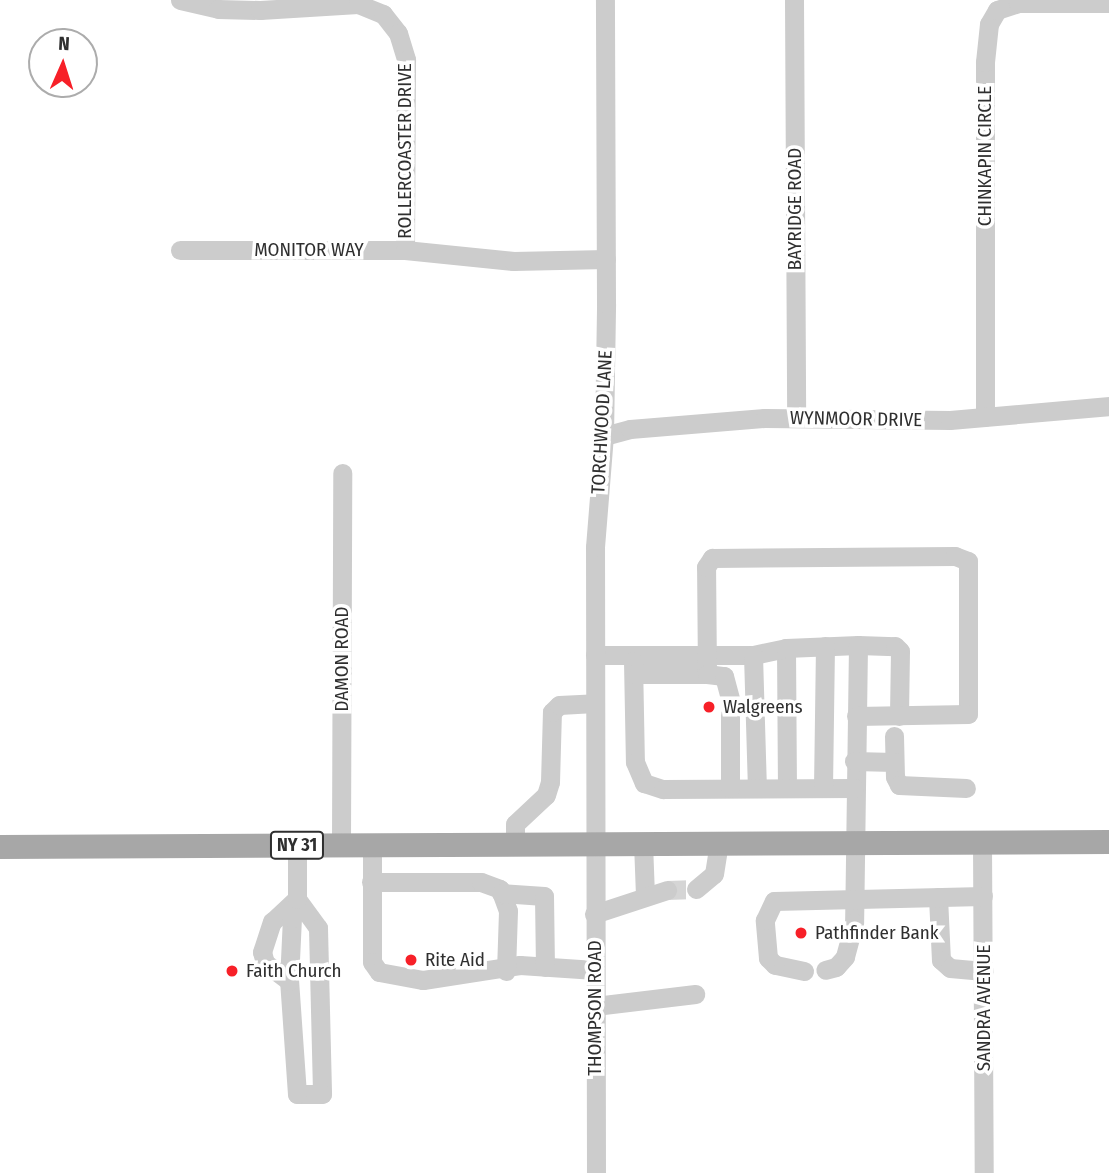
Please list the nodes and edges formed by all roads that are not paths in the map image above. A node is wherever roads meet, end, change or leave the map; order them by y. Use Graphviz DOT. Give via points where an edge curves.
graph roads {
  1 [pos="180,0"];
  2 [pos="605,0"];
  3 [pos="794,0"];
  4 [pos="1109,3"];
  5 [pos="180,250"];
  6 [pos="405,250"];
  7 [pos="606,259"];
  8 [pos="1109,406"];
  9 [pos="985,417"];
  10 [pos="796,418"];
  11 [pos="604,436"];
  12 [pos="342,473"];
  13 [pos="858,645"];
  14 [pos="825,646"];
  15 [pos="786,648"];
  16 [pos="595,655"];
  17 [pos="753,655"];
  18 [pos="634,665"];
  19 [pos="707,665"];
  20 [pos="595,703"];
  21 [pos="856,716"];
  22 [pos="898,716"];
  23 [pos="894,736"];
  24 [pos="854,761"];
  25 [pos="894,762"];
  26 [pos="730,788"];
  27 [pos="757,788"];
  28 [pos="787,788"];
  29 [pos="823,788"];
  30 [pos="854,788"];
  31 [pos="966,788"];
  32 [pos="1109,842"];
  33 [pos="594,843"];
  34 [pos="643,843"];
  35 [pos="719,843"];
  36 [pos="852,843"];
  37 [pos="982,843"];
  38 [pos="341,844"];
  39 [pos="372,844"];
  40 [pos="514,844"];
  41 [pos="297,845"];
  42 [pos="2,853"];
  43 [pos="371,882"];
  44 [pos="696,889"];
  45 [pos="667,890"];
  46 [pos="501,893"];
  47 [pos="645,895"];
  48 [pos="983,896"];
  49 [pos="938,897"];
  50 [pos="854,898"];
  51 [pos="298,899"];
  52 [pos="594,914"];
  53 [pos="545,967"];
  54 [pos="594,970"];
  55 [pos="506,971"];
  56 [pos="804,971"];
  57 [pos="825,971"];
  58 [pos="984,971"];
  59 [pos="289,981"];
  60 [pos="695,994"];
  61 [pos="595,1006"];
  62 [pos="596,1173"];
  63 [pos="984,1173"];
  1 -- 6 [label="street, ROLLERCOASTER DRIVE" via="218,9 260,10 358,4 383,14 398,33 406,60"];
  2 -- 7 [label="street, TORCHWOOD LANE"];
  3 -- 10 [label="street, BAYRIDGE ROAD"];
  4 -- 9 [label="street, CHINKAPIN CIRCLE" via="1017,3 997,10 989,24"];
  5 -- 6 [label="street, MONITOR WAY"];
  6 -- 7 [label="street, MONITOR WAY" via="513,261"];
  7 -- 11 [label="street, TORCHWOOD LANE"];
  8 -- 9 [label="street, WYNMOOR DRIVE"];
  9 -- 10 [label="street, WYNMOOR DRIVE"];
  10 -- 11 [label="street, WYNMOOR DRIVE" via="630,429"];
  11 -- 16 [label="street, TORCHWOOD LANE" via="595,547"];
  12 -- 38 [label="street, DAMON ROAD"];
  13 -- 14 [label="street"];
  13 -- 21 [label="street"];
  13 -- 22 [label="street" via="895,646 900,651"];
  14 -- 15 [label="street"];
  14 -- 29 [label="street"];
  15 -- 17 [label="street"];
  15 -- 28 [label="street"];
  16 -- 18 [label="street"];
  16 -- 20 [label="street, TORCHWOOD LANE"];
  17 -- 19 [label="street"];
  17 -- 27 [label="street"];
  18 -- 19 [label="street"];
  18 -- 26 [label="street" via="635,762 644,782 663,789"];
  19 -- 22 [label="street" via="706,567 712,558 964,558 971,566 971,709 964,716"];
  19 -- 26 [label="street" via="724,676 730,707"];
  20 -- 33 [label="street, TORCHWOOD LANE"];
  20 -- 40 [label="street" via="559,705 552,712 550,782 546,794 515,824"];
  21 -- 22 [label="street"];
  21 -- 24 [label="street"];
  23 -- 25 [label="street"];
  24 -- 25 [label="street"];
  24 -- 30 [label="street"];
  25 -- 31 [label="street" via="895,777 902,787"];
  26 -- 27 [label="street"];
  27 -- 28 [label="street"];
  28 -- 29 [label="street"];
  29 -- 30 [label="street"];
  30 -- 36 [label="street"];
  32 -- 37 [label="main road, NY 31"];
  33 -- 34 [label="main road, NY 31"];
  33 -- 40 [label="main road, NY 31"];
  33 -- 52 [label="street, THOMPSON ROAD"];
  34 -- 35 [label="main road, NY 31"];
  34 -- 47 [label="street"];
  35 -- 36 [label="main road, NY 31"];
  35 -- 44 [label="street" via="714,874"];
  36 -- 37 [label="main road, NY 31"];
  36 -- 50 [label="street"];
  37 -- 48 [label="street, SANDRA AVENUE"];
  38 -- 39 [label="main road, NY 31"];
  38 -- 41 [label="main road, NY 31"];
  39 -- 40 [label="main road, NY 31"];
  39 -- 43 [label="street"];
  41 -- 42 [label="main road, NY 31"];
  41 -- 51 [label="street"];
  43 -- 46 [label="street" via="481,882"];
  43 -- 55 [label="street" via="372,962 379,972 423,980"];
  45 -- 47 [label="street"];
  46 -- 53 [label="street" via="544,896"];
  46 -- 55 [label="street" via="508,911"];
  47 -- 52 [label="street"];
  48 -- 49 [label="street"];
  48 -- 58 [label="street, SANDRA AVENUE"];
  49 -- 50 [label="street"];
  49 -- 58 [label="street" via="941,960 950,968"];
  50 -- 56 [label="street" via="785,900 768,907 768,958 775,965"];
  50 -- 57 [label="street" via="854,923 845,957"];
  51 -- 59 [label="street" via="292,918"];
  51 -- 59 [label="street" via="278,915 262,945 265,963"];
  51 -- 59 [label="street" via="318,928 322,1094 297,1094"];
  52 -- 54 [label="street, THOMPSON ROAD"];
  53 -- 54 [label="street"];
  53 -- 55 [label="street" via="520,965"];
  54 -- 61 [label="street, THOMPSON ROAD"];
  58 -- 63 [label="street, SANDRA AVENUE"];
  60 -- 61 [label="street"];
  61 -- 62 [label="street, THOMPSON ROAD"];
}
